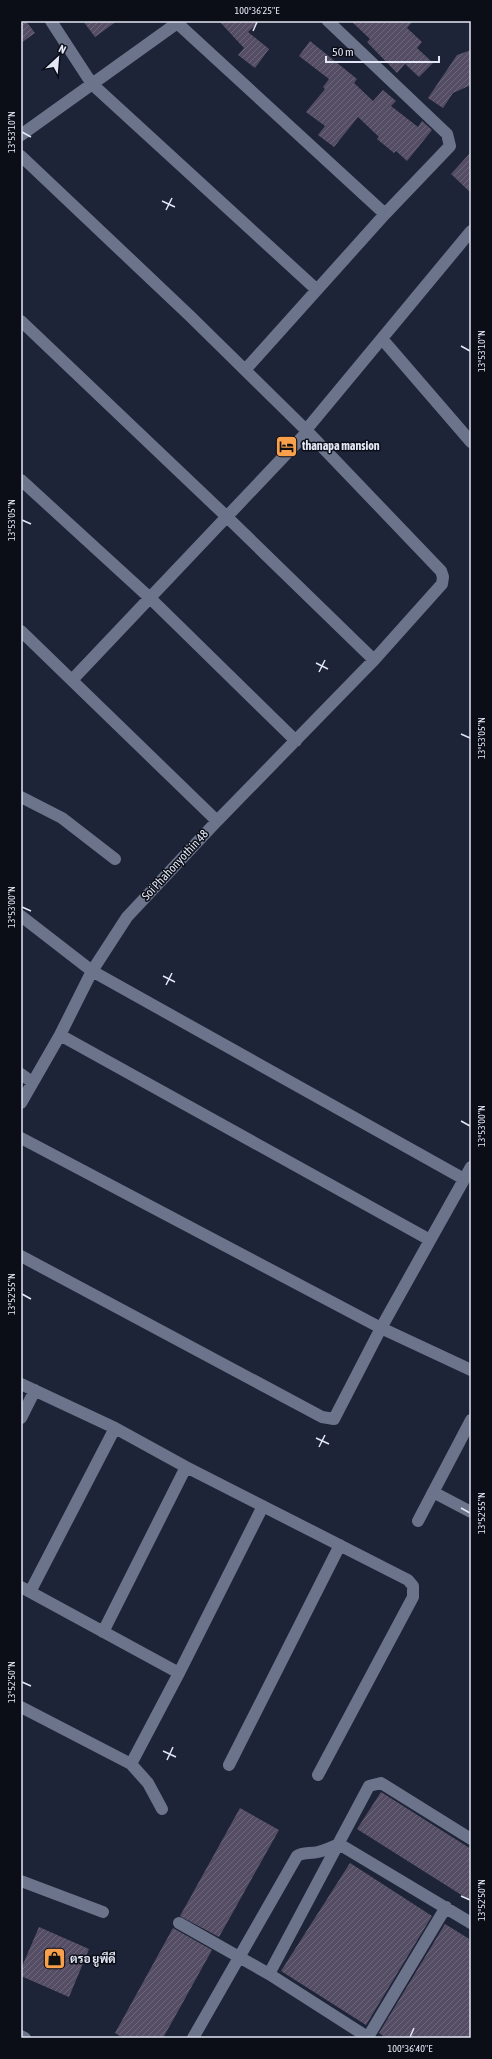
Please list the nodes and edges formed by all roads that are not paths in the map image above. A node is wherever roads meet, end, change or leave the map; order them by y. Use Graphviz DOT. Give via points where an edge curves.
graph roads {
  1 [pos="51,21"];
  2 [pos="328,21"];
  3 [pos="177,22"];
  4 [pos="92,84"];
  5 [pos="21,135"];
  6 [pos="21,156"];
  7 [pos="385,214"];
  8 [pos="471,232"];
  9 [pos="317,290"];
  10 [pos="21,321"];
  11 [pos="383,340"];
  12 [pos="245,370"];
  13 [pos="307,431"];
  14 [pos="471,442"];
  15 [pos="21,480"];
  16 [pos="227,517"];
  17 [pos="150,598"];
  18 [pos="21,631"];
  19 [pos="374,660"];
  20 [pos="72,680"];
  21 [pos="296,741"];
  22 [pos="21,797"];
  23 [pos="217,821"];
  24 [pos="115,859"];
  25 [pos="21,916"];
  26 [pos="92,971"];
  27 [pos="60,1035"];
  28 [pos="21,1074"];
  29 [pos="32,1082"];
  30 [pos="21,1103"];
  31 [pos="21,1138"];
  32 [pos="471,1167"];
  33 [pos="464,1179"];
  34 [pos="430,1240"];
  35 [pos="21,1256"];
  36 [pos="381,1328"];
  37 [pos="471,1370"];
  38 [pos="21,1384"];
  39 [pos="35,1390"];
  40 [pos="21,1418"];
  41 [pos="471,1420"];
  42 [pos="115,1428"];
  43 [pos="186,1467"];
  44 [pos="434,1492"];
  45 [pos="263,1506"];
  46 [pos="471,1512"];
  47 [pos="418,1521"];
  48 [pos="340,1546"];
  49 [pos="25,1589"];
  50 [pos="103,1632"];
  51 [pos="179,1673"];
  52 [pos="21,1706"];
  53 [pos="131,1764"];
  54 [pos="229,1765"];
  55 [pos="318,1775"];
  56 [pos="162,1809"];
  57 [pos="471,1839"];
  58 [pos="339,1844"];
  59 [pos="21,1881"];
  60 [pos="446,1907"];
  61 [pos="103,1912"];
  62 [pos="179,1923"];
  63 [pos="471,1923"];
  64 [pos="240,1957"];
  65 [pos="269,1974"];
  66 [pos="21,2036"];
  67 [pos="25,2038"];
  68 [pos="192,2038"];
  69 [pos="368,2038"];
  1 -- 4 [label="street"];
  2 -- 7 [label="street" via="447,134 449,139 450,146"];
  3 -- 4 [label="street"];
  3 -- 7 [label="street"];
  4 -- 5 [label="street"];
  4 -- 9 [label="street"];
  6 -- 12 [label="street"];
  7 -- 9 [label="street"];
  8 -- 11 [label="street"];
  9 -- 12 [label="street"];
  10 -- 16 [label="street"];
  11 -- 13 [label="street"];
  11 -- 14 [label="street"];
  12 -- 13 [label="street"];
  13 -- 16 [label="street"];
  13 -- 19 [label="street" via="441,571 443,577 442,584"];
  15 -- 17 [label="street"];
  16 -- 17 [label="street"];
  16 -- 19 [label="street"];
  17 -- 20 [label="street"];
  17 -- 21 [label="street"];
  18 -- 20 [label="street, Soi Phahonyothin 48"];
  19 -- 21 [label="street"];
  20 -- 23 [label="street, Soi Phahonyothin 48"];
  21 -- 23 [label="street"];
  22 -- 24 [label="street" via="62,818"];
  23 -- 26 [label="street, Soi Phahonyothin 48" via="127,917"];
  25 -- 26 [label="street"];
  26 -- 27 [label="street, Soi Phahonyothin 48"];
  26 -- 33 [label="street"];
  27 -- 29 [label="street, Soi Phahonyothin 48"];
  27 -- 34 [label="street"];
  28 -- 29 [label="street"];
  29 -- 30 [label="street, Soi Phahonyothin 48"];
  31 -- 36 [label="street"];
  32 -- 33 [label="street"];
  33 -- 34 [label="street"];
  34 -- 36 [label="street"];
  35 -- 36 [label="street" via="322,1418 334,1419 338,1416"];
  36 -- 37 [label="street"];
  38 -- 39 [label="street"];
  39 -- 40 [label="street"];
  39 -- 42 [label="street"];
  41 -- 44 [label="street"];
  42 -- 43 [label="street"];
  42 -- 49 [label="street"];
  43 -- 45 [label="street"];
  43 -- 50 [label="street"];
  44 -- 46 [label="street"];
  44 -- 47 [label="street"];
  45 -- 48 [label="street"];
  45 -- 51 [label="street"];
  48 -- 54 [label="street"];
  48 -- 55 [label="street" via="408,1580 414,1592"];
  49 -- 50 [label="street"];
  50 -- 51 [label="street"];
  51 -- 53 [label="street"];
  52 -- 53 [label="street"];
  53 -- 56 [label="street" via="152,1789"];
  57 -- 58 [label="street" via="381,1783 375,1783 366,1790"];
  58 -- 60 [label="street"];
  58 -- 64 [label="street" via="326,1850 311,1854 301,1853 297,1856"];
  58 -- 65 [label="street"];
  59 -- 61 [label="street"];
  60 -- 63 [label="street"];
  60 -- 69 [label="street"];
  62 -- 64 [label="street"];
  64 -- 65 [label="street"];
  64 -- 68 [label="street"];
  65 -- 69 [label="street"];
  66 -- 67 [label="street"];
}
